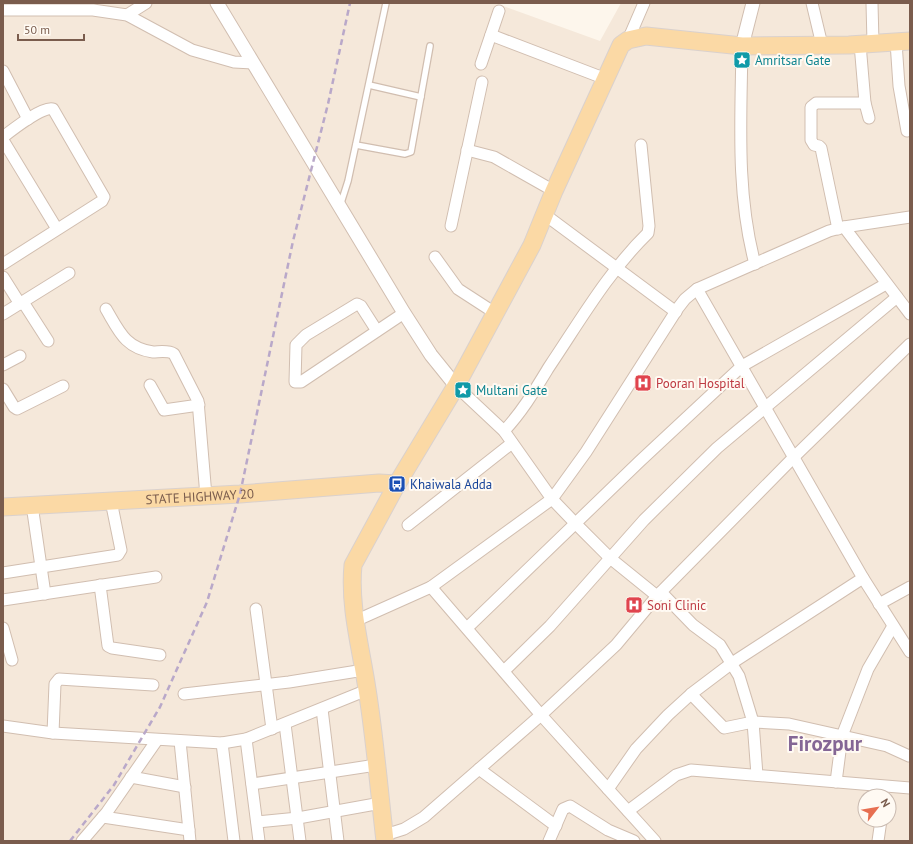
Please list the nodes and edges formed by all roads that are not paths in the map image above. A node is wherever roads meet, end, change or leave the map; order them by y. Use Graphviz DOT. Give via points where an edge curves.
graph roads {
  1 [pos="146,3"];
  2 [pos="217,3"];
  3 [pos="386,3"];
  4 [pos="644,3"];
  5 [pos="753,3"];
  6 [pos="812,3"];
  7 [pos="872,3"];
  8 [pos="131,9"];
  9 [pos="3,10"];
  10 [pos="499,11"];
  11 [pos="491,35"];
  12 [pos="628,40"];
  13 [pos="903,42"];
  14 [pos="867,44"];
  15 [pos="822,45"];
  16 [pos="430,46"];
  17 [pos="742,46"];
  18 [pos="253,63"];
  19 [pos="481,64"];
  20 [pos="3,71"];
  21 [pos="606,79"];
  22 [pos="482,82"];
  23 [pos="369,85"];
  24 [pos="421,97"];
  25 [pos="865,103"];
  26 [pos="869,118"];
  27 [pos="28,119"];
  28 [pos="907,131"];
  29 [pos="3,137"];
  30 [pos="3,140"];
  31 [pos="356,145"];
  32 [pos="641,145"];
  33 [pos="467,150"];
  34 [pos="554,191"];
  35 [pos="340,206"];
  36 [pos="544,214"];
  37 [pos="910,217"];
  38 [pos="451,226"];
  39 [pos="841,228"];
  40 [pos="57,229"];
  41 [pos="435,258"];
  42 [pos="3,264"];
  43 [pos="755,264"];
  44 [pos="617,267"];
  45 [pos="69,273"];
  46 [pos="3,277"];
  47 [pos="886,284"];
  48 [pos="697,289"];
  49 [pos="897,297"];
  50 [pos="21,303"];
  51 [pos="106,309"];
  52 [pos="404,312"];
  53 [pos="495,312"];
  54 [pos="676,312"];
  55 [pos="3,314"];
  56 [pos="910,314"];
  57 [pos="376,331"];
  58 [pos="48,341"];
  59 [pos="910,344"];
  60 [pos="20,356"];
  61 [pos="3,365"];
  62 [pos="742,366"];
  63 [pos="150,385"];
  64 [pos="63,386"];
  65 [pos="456,386"];
  66 [pos="3,389"];
  67 [pos="199,405"];
  68 [pos="765,406"];
  69 [pos="504,431"];
  70 [pos="512,443"];
  71 [pos="794,457"];
  72 [pos="397,484"];
  73 [pos="206,496"];
  74 [pos="552,499"];
  75 [pos="111,501"];
  76 [pos="32,505"];
  77 [pos="3,507"];
  78 [pos="575,524"];
  79 [pos="408,525"];
  80 [pos="610,558"];
  81 [pos="41,566"];
  82 [pos="3,573"];
  83 [pos="156,577"];
  84 [pos="863,578"];
  85 [pos="100,585"];
  86 [pos="431,587"];
  87 [pos="910,587"];
  88 [pos="45,594"];
  89 [pos="659,594"];
  90 [pos="3,600"];
  91 [pos="879,604"];
  92 [pos="256,609"];
  93 [pos="355,621"];
  94 [pos="893,626"];
  95 [pos="3,628"];
  96 [pos="466,628"];
  97 [pos="910,652"];
  98 [pos="160,655"];
  99 [pos="12,660"];
  100 [pos="732,663"];
  101 [pos="364,670"];
  102 [pos="504,671"];
  103 [pos="266,685"];
  104 [pos="153,686"];
  105 [pos="367,690"];
  106 [pos="184,694"];
  107 [pos="691,694"];
  108 [pos="322,709"];
  109 [pos="541,715"];
  110 [pos="753,722"];
  111 [pos="285,724"];
  112 [pos="3,726"];
  113 [pos="272,730"];
  114 [pos="53,733"];
  115 [pos="842,736"];
  116 [pos="157,740"];
  117 [pos="246,740"];
  118 [pos="180,741"];
  119 [pos="222,743"];
  120 [pos="909,756"];
  121 [pos="376,765"];
  122 [pos="479,769"];
  123 [pos="330,773"];
  124 [pos="757,775"];
  125 [pos="131,778"];
  126 [pos="292,779"];
  127 [pos="836,782"];
  128 [pos="252,784"];
  129 [pos="185,786"];
  130 [pos="868,788"];
  131 [pos="910,788"];
  132 [pos="608,789"];
  133 [pos="897,790"];
  134 [pos="381,803"];
  135 [pos="628,811"];
  136 [pos="335,812"];
  137 [pos="103,817"];
  138 [pos="298,818"];
  139 [pos="256,822"];
  140 [pos="556,826"];
  141 [pos="643,828"];
  142 [pos="879,828"];
  143 [pos="190,836"];
  144 [pos="385,838"];
  145 [pos="82,841"];
  146 [pos="234,841"];
  147 [pos="259,841"];
  148 [pos="300,841"];
  149 [pos="338,841"];
  150 [pos="549,841"];
  151 [pos="635,841"];
  152 [pos="655,841"];
  153 [pos="877,841"];
  1 -- 8 [label="street"];
  2 -- 18 [label="street"];
  3 -- 23 [label="lane"];
  4 -- 12 [label="street"];
  5 -- 17 [label="street"];
  6 -- 15 [label="street"];
  7 -- 14 [label="street"];
  8 -- 9 [label="street"];
  8 -- 18 [label="street" via="192,50 234,62"];
  10 -- 11 [label="street"];
  11 -- 19 [label="street"];
  11 -- 21 [label="street"];
  12 -- 17 [label="main road" via="646,36"];
  12 -- 21 [label="main road" via="621,45"];
  13 -- 14 [label="main road"];
  13 -- 28 [label="street" via="899,86"];
  14 -- 15 [label="main road"];
  14 -- 25 [label="street"];
  15 -- 17 [label="main road"];
  16 -- 24 [label="lane"];
  17 -- 43 [label="street" via="742,189 748,236"];
  18 -- 35 [label="street"];
  20 -- 27 [label="street"];
  21 -- 34 [label="main road"];
  22 -- 33 [label="street"];
  23 -- 24 [label="lane"];
  23 -- 31 [label="lane"];
  24 -- 31 [label="lane" via="410,153"];
  25 -- 26 [label="street"];
  25 -- 39 [label="street" via="816,103 811,108 811,140 814,145 821,148"];
  27 -- 29 [label="street"];
  27 -- 40 [label="street" via="49,108 53,109 104,196 102,201"];
  30 -- 40 [label="street"];
  31 -- 35 [label="lane"];
  32 -- 44 [label="street" via="648,232"];
  33 -- 34 [label="street" via="494,157"];
  33 -- 38 [label="street"];
  34 -- 36 [label="main road"];
  35 -- 52 [label="street"];
  36 -- 44 [label="street"];
  36 -- 53 [label="main road" via="532,245"];
  37 -- 39 [label="street"];
  39 -- 43 [label="street"];
  39 -- 47 [label="street"];
  40 -- 42 [label="street"];
  41 -- 53 [label="street" via="458,289"];
  43 -- 48 [label="street"];
  44 -- 54 [label="street"];
  44 -- 69 [label="street" via="521,412"];
  45 -- 50 [label="street"];
  46 -- 50 [label="street"];
  47 -- 49 [label="street"];
  47 -- 62 [label="street"];
  48 -- 54 [label="street" via="685,299"];
  48 -- 62 [label="street"];
  49 -- 56 [label="street"];
  49 -- 68 [label="street"];
  50 -- 55 [label="street"];
  50 -- 58 [label="street"];
  51 -- 67 [label="street" via="125,340 132,346 153,352 173,353"];
  52 -- 57 [label="street"];
  52 -- 65 [label="street" via="431,355"];
  53 -- 65 [label="main road"];
  54 -- 74 [label="street" via="586,452"];
  57 -- 57 [label="street" via="301,382 297,383 294,380 296,345 299,341 355,304 361,306"];
  59 -- 71 [label="street"];
  60 -- 61 [label="street"];
  62 -- 68 [label="street"];
  62 -- 78 [label="street"];
  63 -- 67 [label="street" via="164,410"];
  64 -- 66 [label="street" via="17,408"];
  65 -- 69 [label="street"];
  65 -- 72 [label="main road"];
  67 -- 73 [label="street"];
  68 -- 71 [label="street"];
  68 -- 80 [label="street" via="717,448 644,520"];
  69 -- 70 [label="street"];
  70 -- 74 [label="street"];
  70 -- 79 [label="street"];
  71 -- 84 [label="street"];
  71 -- 89 [label="street"];
  72 -- 73 [label="main road, STATE HIGHWAY 20" via="379,483"];
  72 -- 93 [label="main road" via="353,565"];
  73 -- 75 [label="main road, STATE HIGHWAY 20"];
  74 -- 78 [label="street"];
  74 -- 86 [label="street"];
  75 -- 76 [label="main road, STATE HIGHWAY 20"];
  75 -- 81 [label="street" via="121,550 118,556"];
  76 -- 77 [label="main road, STATE HIGHWAY 20"];
  76 -- 81 [label="street"];
  78 -- 80 [label="street"];
  78 -- 96 [label="street"];
  80 -- 89 [label="street"];
  80 -- 102 [label="street" via="550,626"];
  81 -- 82 [label="street"];
  81 -- 88 [label="street"];
  83 -- 85 [label="street"];
  84 -- 91 [label="street"];
  84 -- 100 [label="street"];
  85 -- 88 [label="street"];
  85 -- 98 [label="street" via="108,646"];
  86 -- 93 [label="street"];
  86 -- 96 [label="street"];
  87 -- 91 [label="street"];
  88 -- 90 [label="street"];
  89 -- 100 [label="street" via="720,645"];
  89 -- 109 [label="street" via="616,645"];
  91 -- 94 [label="street"];
  92 -- 103 [label="street"];
  93 -- 101 [label="main road"];
  94 -- 97 [label="street"];
  94 -- 115 [label="street" via="868,669"];
  95 -- 99 [label="street"];
  96 -- 102 [label="street"];
  100 -- 107 [label="street"];
  100 -- 110 [label="street" via="742,683"];
  101 -- 103 [label="street"];
  101 -- 105 [label="main road"];
  102 -- 109 [label="street"];
  103 -- 106 [label="street"];
  103 -- 113 [label="street"];
  104 -- 114 [label="street" via="58,680 55,684"];
  105 -- 108 [label="street"];
  105 -- 121 [label="main road"];
  107 -- 110 [label="street" via="722,727 729,728"];
  107 -- 132 [label="street" via="636,749"];
  108 -- 111 [label="street"];
  108 -- 123 [label="street"];
  109 -- 122 [label="street"];
  109 -- 132 [label="street"];
  110 -- 115 [label="street" via="789,724"];
  110 -- 124 [label="street"];
  111 -- 113 [label="street"];
  111 -- 126 [label="street"];
  112 -- 114 [label="street"];
  113 -- 117 [label="street"];
  114 -- 116 [label="street"];
  115 -- 120 [label="street" via="887,746"];
  115 -- 127 [label="street"];
  116 -- 118 [label="street"];
  116 -- 125 [label="street"];
  117 -- 119 [label="street"];
  117 -- 128 [label="street"];
  118 -- 119 [label="street"];
  118 -- 129 [label="street"];
  119 -- 146 [label="street"];
  121 -- 123 [label="street"];
  121 -- 134 [label="main road"];
  122 -- 140 [label="street"];
  122 -- 144 [label="street" via="424,817"];
  123 -- 126 [label="street"];
  123 -- 136 [label="street"];
  124 -- 127 [label="street"];
  124 -- 135 [label="street" via="698,770 681,772"];
  125 -- 129 [label="street"];
  125 -- 137 [label="street"];
  126 -- 128 [label="street"];
  126 -- 138 [label="street"];
  127 -- 130 [label="street"];
  128 -- 139 [label="street"];
  129 -- 143 [label="street"];
  131 -- 133 [label="street"];
  132 -- 135 [label="street"];
  134 -- 136 [label="street"];
  134 -- 144 [label="main road"];
  135 -- 141 [label="street"];
  136 -- 138 [label="street"];
  136 -- 149 [label="street"];
  137 -- 143 [label="street"];
  137 -- 145 [label="street"];
  138 -- 139 [label="street"];
  138 -- 148 [label="street"];
  139 -- 147 [label="street"];
  140 -- 150 [label="street"];
  140 -- 151 [label="street" via="563,809 570,806 608,830"];
  141 -- 151 [label="street"];
  141 -- 152 [label="street"];
  142 -- 153 [label="street"];
}
